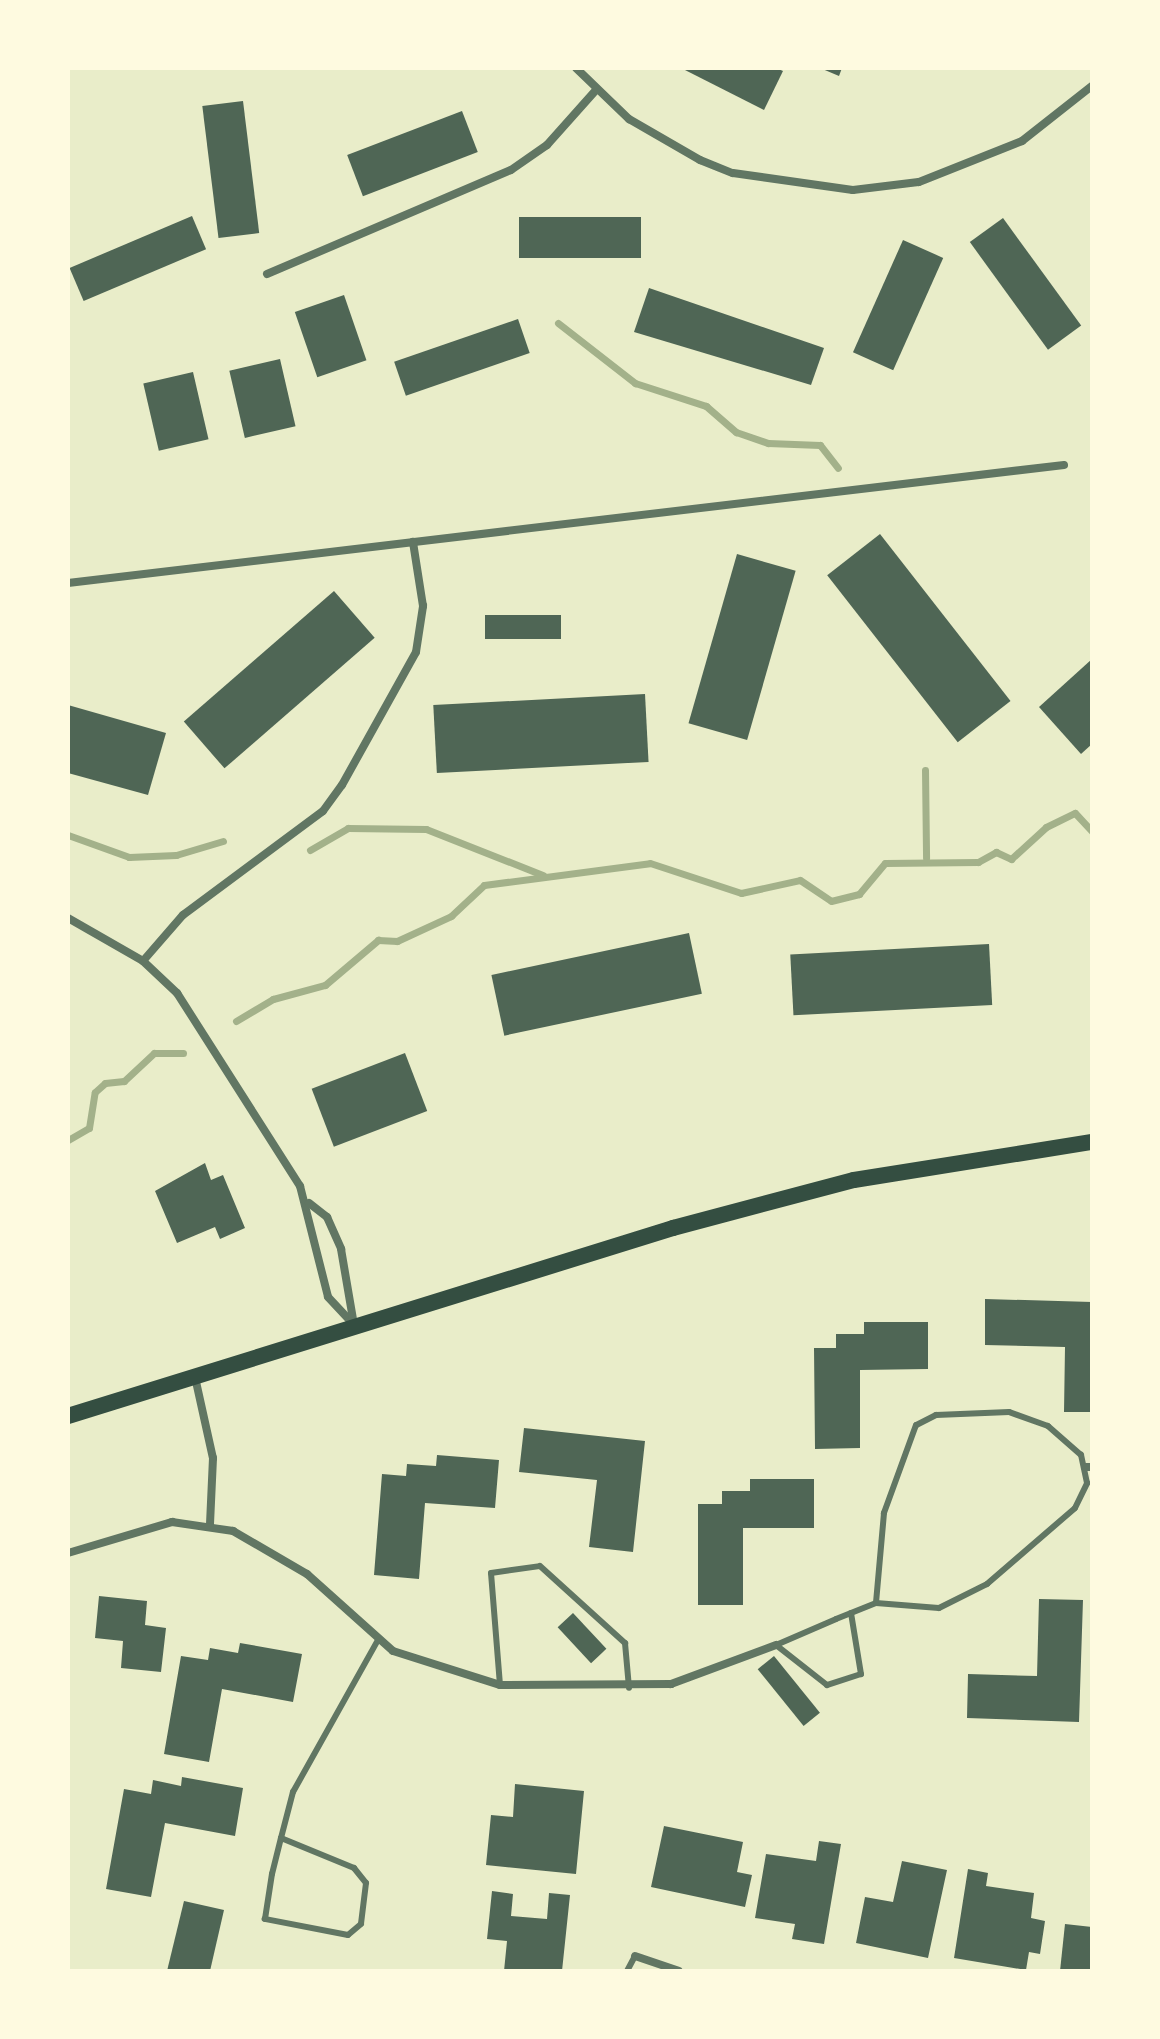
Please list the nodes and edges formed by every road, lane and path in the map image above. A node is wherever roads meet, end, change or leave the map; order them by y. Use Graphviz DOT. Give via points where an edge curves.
graph roads {
  1 [pos="576,68"];
  2 [pos="1092,86"];
  3 [pos="596,90"];
  4 [pos="267,274"];
  5 [pos="1064,465"];
  6 [pos="413,542"];
  7 [pos="68,583"];
  8 [pos="68,918"];
  9 [pos="143,961"];
  10 [pos="1092,1142"];
  11 [pos="309,1203"];
  12 [pos="354,1325"];
  13 [pos="195,1377"];
  14 [pos="68,1416"];
  15 [pos="1089,1467"];
  16 [pos="210,1525"];
  17 [pos="68,1553"];
  18 [pos="876,1603"];
  19 [pos="851,1613"];
  20 [pos="378,1640"];
  21 [pos="776,1645"];
  22 [pos="500,1685"];
  23 [pos="629,1688"];
  24 [pos="281,1838"];
  25 [pos="635,1956"];
  26 [pos="627,1971"];
  27 [pos="679,1971"];
  1 -- 3 [label="street"];
  2 -- 3 [label="street" via="1022,141 919,182 853,190 733,173 647,131"];
  3 -- 4 [label="street" via="558,135 511,170"];
  5 -- 6 [label="street"];
  6 -- 7 [label="street"];
  6 -- 9 [label="street" via="423,606 416,652 342,785 323,811 183,915"];
  8 -- 9 [label="street"];
  9 -- 11 [label="street" via="177,993 243,1088"];
  10 -- 12 [label="main road" via="854,1180"];
  11 -- 12 [label="street" via="317,1268 328,1297"];
  11 -- 12 [label="street" via="327,1217 341,1249"];
  12 -- 13 [label="main road"];
  13 -- 14 [label="main road"];
  13 -- 16 [label="street" via="213,1458"];
  15 -- 18 [label="lane" via="1075,1508 987,1584 939,1608"];
  15 -- 18 [label="lane" via="1048,1426 1009,1412 936,1415 916,1425 884,1513"];
  16 -- 17 [label="street" via="157,1525"];
  16 -- 20 [label="street" via="276,1552"];
  18 -- 19 [label="lane"];
  19 -- 21 [label="lane"];
  19 -- 21 [label="lane" via="861,1674 827,1685"];
  20 -- 22 [label="street" via="410,1661"];
  20 -- 24 [label="lane" via="293,1792"];
  21 -- 23 [label="street" via="711,1674"];
  22 -- 23 [label="street"];
  22 -- 23 [label="lane" via="491,1573 540,1566 625,1643"];
  24 -- 24 [label="lane" via="265,1919 348,1935 361,1924 366,1883 354,1868"];
  25 -- 26 [label="lane"];
  25 -- 27 [label="street"];
}
